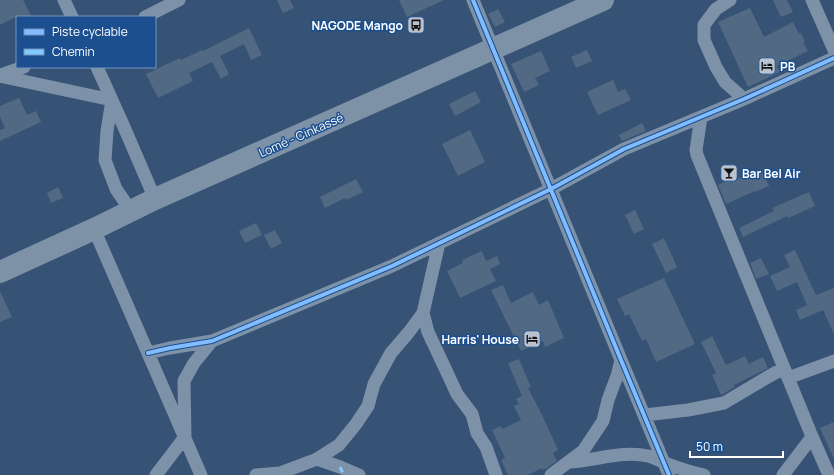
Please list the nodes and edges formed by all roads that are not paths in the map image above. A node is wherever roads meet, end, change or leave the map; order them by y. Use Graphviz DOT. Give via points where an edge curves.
graph roads {
  1 [pos="64,0"];
  2 [pos="179,0"];
  3 [pos="473,0"];
  4 [pos="603,0"];
  5 [pos="730,0"];
  6 [pos="812,0"];
  7 [pos="72,16"];
  8 [pos="147,16"];
  9 [pos="494,48"];
  10 [pos="834,50"];
  11 [pos="834,58"];
  12 [pos="21,68"];
  13 [pos="97,68"];
  14 [pos="0,76"];
  15 [pos="744,99"];
  16 [pos="112,100"];
  17 [pos="701,116"];
  18 [pos="551,189"];
  19 [pos="155,200"];
  20 [pos="131,211"];
  21 [pos="94,229"];
  22 [pos="440,243"];
  23 [pos="0,272"];
  24 [pos="423,313"];
  25 [pos="212,341"];
  26 [pos="148,353"];
  27 [pos="621,360"];
  28 [pos="834,361"];
  29 [pos="786,373"];
  30 [pos="645,415"];
  31 [pos="185,437"];
  32 [pos="812,437"];
  33 [pos="317,460"];
  34 [pos="568,462"];
  35 [pos="664,462"];
  36 [pos="156,475"];
  37 [pos="202,475"];
  38 [pos="256,475"];
  39 [pos="359,475"];
  40 [pos="496,475"];
  41 [pos="551,475"];
  42 [pos="669,475"];
  43 [pos="704,475"];
  44 [pos="783,475"];
  45 [pos="829,475"];
  1 -- 7 [label="street"];
  2 -- 8 [label="street"];
  3 -- 9 [label="street"];
  4 -- 9 [label="highway, Lomé - Cinkassé"];
  5 -- 15 [label="street" via="716,9 704,25 704,40 725,82"];
  6 -- 10 [label="street"];
  9 -- 18 [label="street"];
  9 -- 19 [label="highway, Lomé - Cinkassé"];
  11 -- 15 [label="street"];
  12 -- 14 [label="street"];
  13 -- 16 [label="street"];
  14 -- 16 [label="street"];
  15 -- 17 [label="street"];
  16 -- 19 [label="street"];
  16 -- 20 [label="street" via="106,160 116,189"];
  17 -- 18 [label="street" via="624,149"];
  17 -- 29 [label="street" via="697,156"];
  18 -- 22 [label="street"];
  18 -- 27 [label="street"];
  19 -- 20 [label="highway, Lomé - Cinkassé"];
  20 -- 21 [label="highway, Lomé - Cinkassé"];
  21 -- 23 [label="highway, Lomé - Cinkassé"];
  21 -- 26 [label="street"];
  22 -- 24 [label="street"];
  22 -- 25 [label="street" via="392,266"];
  24 -- 33 [label="street" via="391,353 374,384 368,406 356,424 339,445"];
  24 -- 40 [label="street" via="428,332 457,394 472,414 477,433 486,447"];
  25 -- 26 [label="street"];
  25 -- 31 [label="street" via="194,363 184,381"];
  26 -- 31 [label="street"];
  27 -- 30 [label="street"];
  27 -- 34 [label="street" via="603,421 583,451"];
  28 -- 29 [label="street"];
  29 -- 30 [label="street" via="766,378 724,403"];
  29 -- 32 [label="street"];
  30 -- 35 [label="street"];
  31 -- 36 [label="street"];
  31 -- 37 [label="street"];
  32 -- 44 [label="street"];
  32 -- 45 [label="street"];
  33 -- 38 [label="street" via="280,473"];
  33 -- 39 [label="street"];
  34 -- 35 [label="street" via="636,455 649,456"];
  34 -- 41 [label="street"];
  35 -- 42 [label="street"];
  35 -- 43 [label="street"];
}
